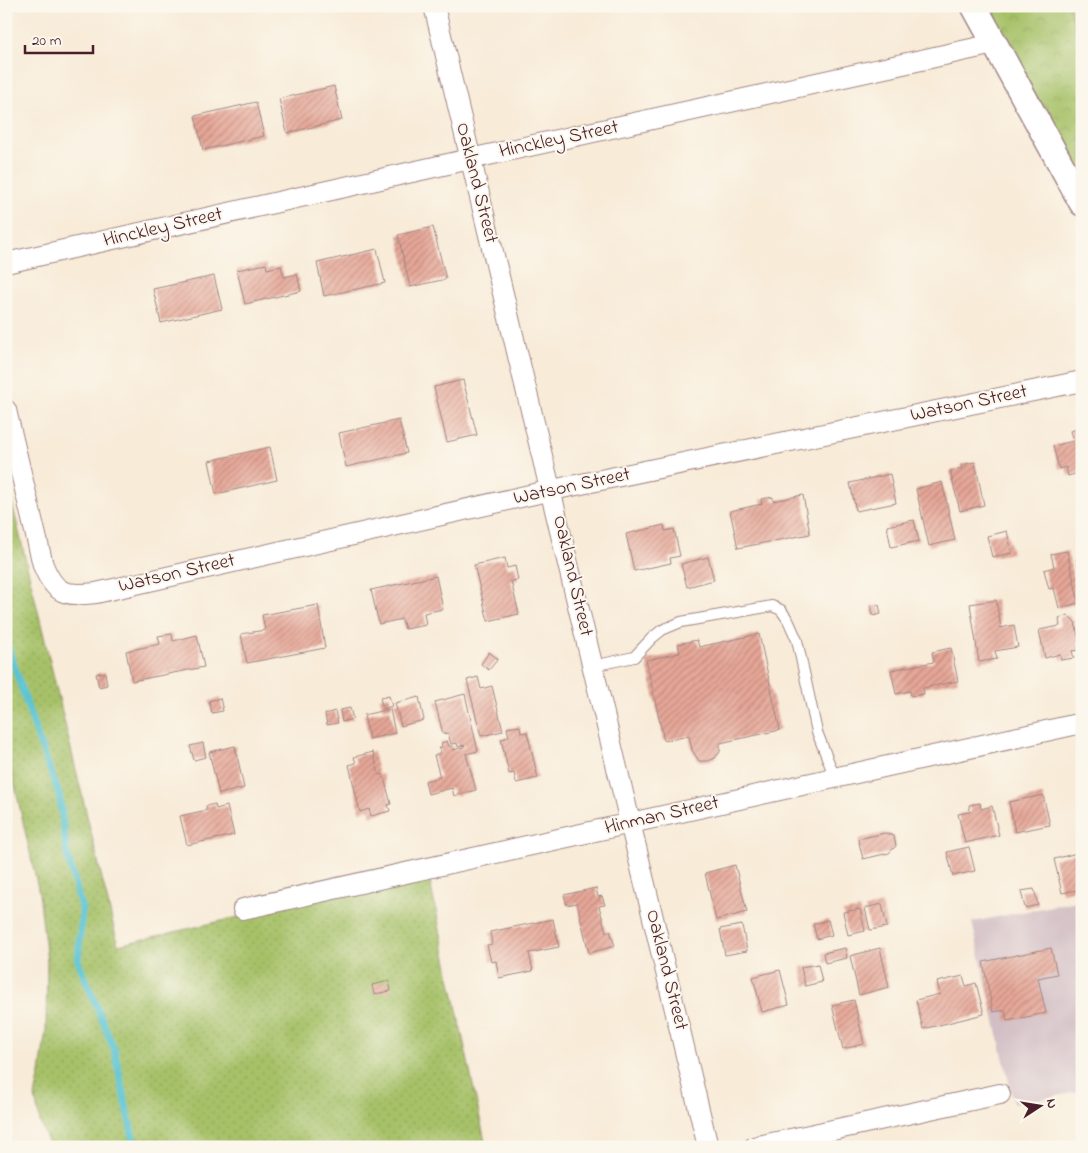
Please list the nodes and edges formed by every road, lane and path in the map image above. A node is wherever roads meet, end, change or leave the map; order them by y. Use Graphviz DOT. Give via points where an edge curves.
graph roads {
  1 [pos="434,6"];
  2 [pos="974,6"];
  3 [pos="994,44"];
  4 [pos="470,159"];
  5 [pos="1082,203"];
  6 [pos="6,264"];
  7 [pos="1082,380"];
  8 [pos="6,410"];
  9 [pos="552,490"];
  10 [pos="593,666"];
  11 [pos="1082,723"];
  12 [pos="835,778"];
  13 [pos="630,823"];
  14 [pos="243,909"];
  15 [pos="1000,1094"];
  16 [pos="708,1147"];
  17 [pos="754,1147"];
  1 -- 4 [label="street, Oakland Street"];
  2 -- 3 [label="street"];
  3 -- 4 [label="street, Hinckley Street"];
  3 -- 5 [label="street"];
  4 -- 6 [label="street, Hinckley Street"];
  4 -- 9 [label="street, Oakland Street"];
  7 -- 9 [label="street, Watson Street"];
  8 -- 9 [label="street, Watson Street" via="43,565 49,581 64,593 96,592"];
  9 -- 10 [label="street, Oakland Street"];
  10 -- 12 [label="lane" via="634,657 662,630 681,622 772,606 781,610 797,640 817,732"];
  10 -- 13 [label="street, Oakland Street"];
  11 -- 12 [label="street, Hinman Street"];
  12 -- 13 [label="street, Hinman Street"];
  13 -- 14 [label="street, Hinman Street"];
  13 -- 16 [label="street, Oakland Street"];
  15 -- 17 [label="street"];
}
